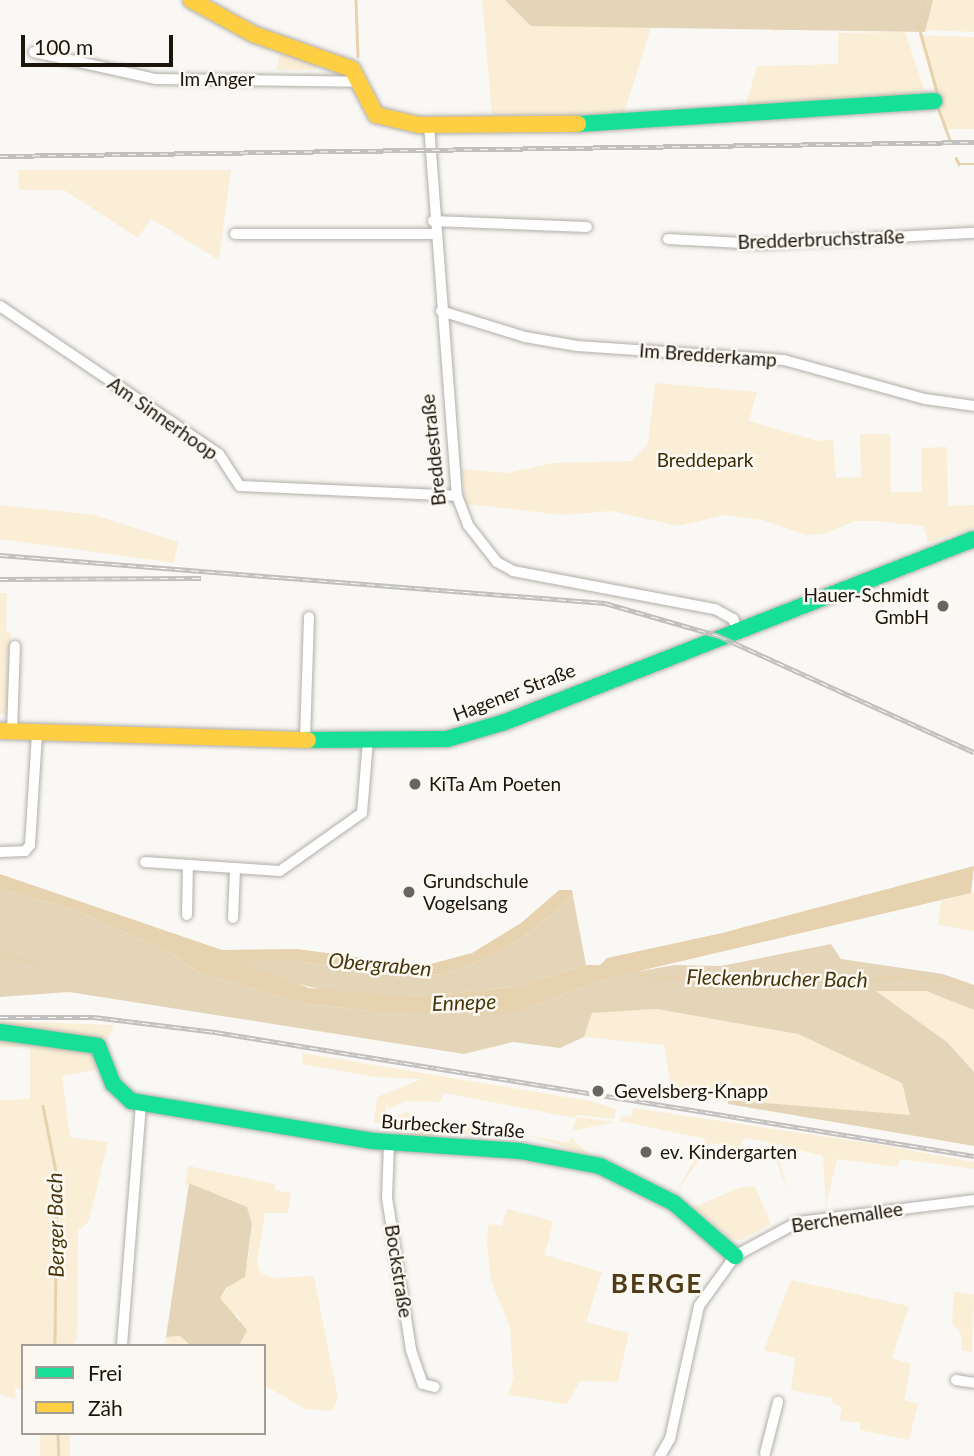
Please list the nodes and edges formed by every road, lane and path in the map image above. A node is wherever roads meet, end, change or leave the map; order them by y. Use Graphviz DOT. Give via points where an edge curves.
graph roads {
  1 [pos="191,0"];
  2 [pos="34,52"];
  3 [pos="361,82"];
  4 [pos="934,101"];
  5 [pos="429,125"];
  6 [pos="433,221"];
  7 [pos="587,227"];
  8 [pos="974,233"];
  9 [pos="235,234"];
  10 [pos="435,234"];
  11 [pos="668,239"];
  12 [pos="0,306"];
  13 [pos="441,311"];
  14 [pos="974,406"];
  15 [pos="457,496"];
  16 [pos="974,539"];
  17 [pos="309,617"];
  18 [pos="737,629"];
  19 [pos="15,646"];
  20 [pos="6,731"];
  21 [pos="37,733"];
  22 [pos="305,738"];
  23 [pos="368,740"];
  24 [pos="0,852"];
  25 [pos="145,862"];
  26 [pos="188,865"];
  27 [pos="235,870"];
  28 [pos="187,915"];
  29 [pos="233,918"];
  30 [pos="0,1032"];
  31 [pos="141,1103"];
  32 [pos="389,1143"];
  33 [pos="974,1200"];
  34 [pos="735,1256"];
  35 [pos="122,1344"];
  36 [pos="956,1380"];
  37 [pos="974,1383"];
  38 [pos="435,1387"];
  39 [pos="778,1402"];
  40 [pos="766,1455"];
  41 [pos="660,1456"];
  1 -- 3 [label="street" via="253,34 352,69"];
  2 -- 3 [label="street, Im Anger" via="156,79"];
  3 -- 5 [label="street" via="376,116"];
  4 -- 5 [label="street" via="595,124"];
  5 -- 6 [label="street, Breddestraße"];
  6 -- 7 [label="street"];
  6 -- 10 [label="street, Breddestraße"];
  8 -- 11 [label="street, Bredderbruchstraße" via="761,244"];
  9 -- 10 [label="street"];
  10 -- 13 [label="street, Breddestraße"];
  12 -- 15 [label="street, Am Sinnerhoop" via="219,454 240,486"];
  13 -- 14 [label="street, Im Bredderkamp" via="524,337 577,346 784,360 925,399"];
  13 -- 15 [label="street, Breddestraße"];
  15 -- 18 [label="street, Breddestraße" via="461,514 477,539 513,571 715,609 733,619"];
  16 -- 18 [label="street, Hagener Straße"];
  17 -- 22 [label="street"];
  18 -- 23 [label="street, Hagener Straße" via="479,730 417,742"];
  19 -- 20 [label="street"];
  20 -- 21 [label="street, Hagener Straße"];
  21 -- 22 [label="street, Hagener Straße"];
  21 -- 24 [label="street" via="30,845 25,850"];
  22 -- 23 [label="street, Hagener Straße"];
  23 -- 27 [label="street" via="365,804 358,820 280,871"];
  25 -- 26 [label="street"];
  26 -- 27 [label="street"];
  26 -- 28 [label="street"];
  27 -- 29 [label="street"];
  30 -- 31 [label="street, Burbecker Straße" via="97,1046 120,1093"];
  31 -- 32 [label="street, Burbecker Straße"];
  31 -- 35 [label="street"];
  32 -- 34 [label="street, Burbecker Straße" via="542,1154 610,1169 690,1213"];
  32 -- 38 [label="street, Bockstraße" via="387,1198 411,1350 423,1384"];
  33 -- 34 [label="street, Berchemallee" via="798,1222"];
  34 -- 41 [label="street, Berchemallee" via="699,1306 670,1439"];
  36 -- 37 [label="street"];
  39 -- 40 [label="street"];
}
